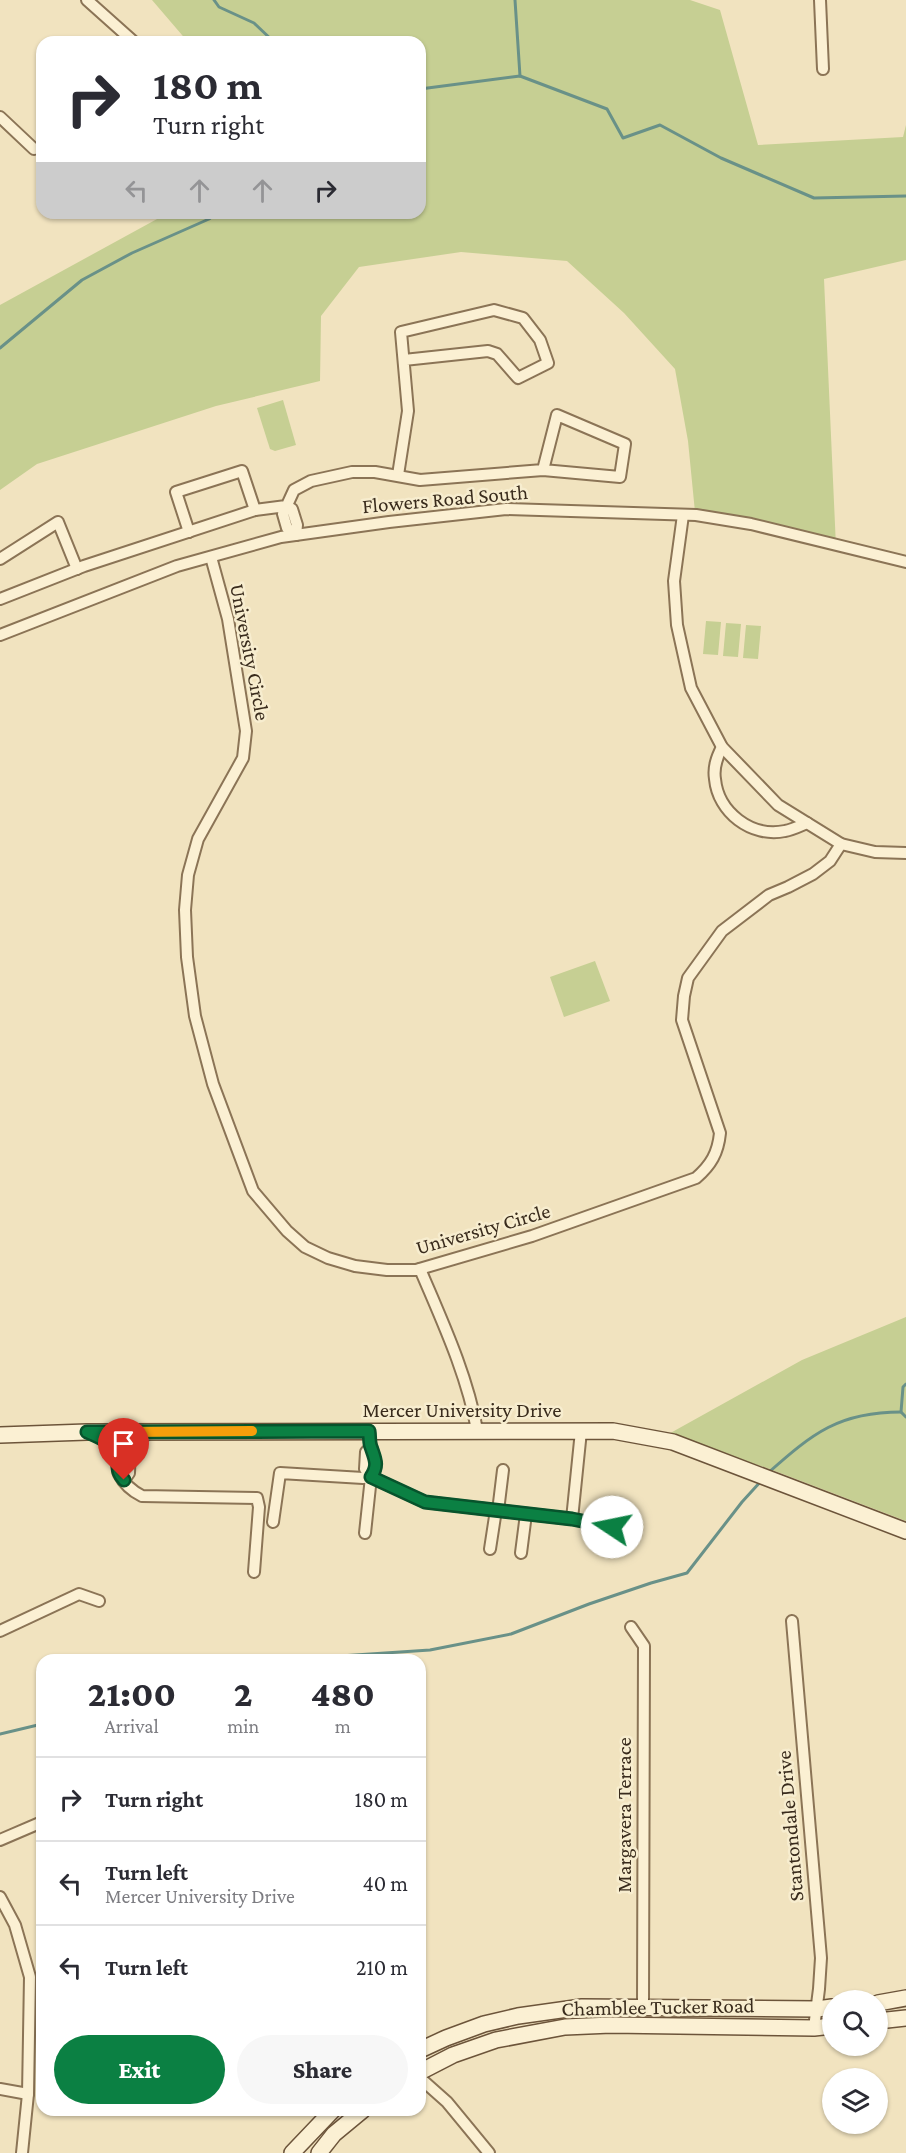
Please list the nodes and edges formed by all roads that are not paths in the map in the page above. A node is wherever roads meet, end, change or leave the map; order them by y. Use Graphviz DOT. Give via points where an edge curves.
graph roads {
  1 [pos="87,0"];
  2 [pos="820,0"];
  3 [pos="127,36"];
  4 [pos="823,69"];
  5 [pos="0,117"];
  6 [pos="34,149"];
  7 [pos="404,360"];
  8 [pos="543,470"];
  9 [pos="398,475"];
  10 [pos="286,506"];
  11 [pos="255,510"];
  12 [pos="683,515"];
  13 [pos="189,532"];
  14 [pos="296,535"];
  15 [pos="211,557"];
  16 [pos="0,559"];
  17 [pos="906,562"];
  18 [pos="76,569"];
  19 [pos="0,599"];
  20 [pos="0,635"];
  21 [pos="722,747"];
  22 [pos="807,824"];
  23 [pos="841,844"];
  24 [pos="906,853"];
  25 [pos="420,1269"];
  26 [pos="369,1431"];
  27 [pos="477,1431"];
  28 [pos="581,1431"];
  29 [pos="87,1432"];
  30 [pos="150,1432"];
  31 [pos="0,1435"];
  32 [pos="129,1454"];
  33 [pos="116,1455"];
  34 [pos="503,1470"];
  35 [pos="371,1477"];
  36 [pos="124,1480"];
  37 [pos="497,1511"];
  38 [pos="526,1514"];
  39 [pos="572,1519"];
  40 [pos="273,1522"];
  41 [pos="612,1527"];
  42 [pos="906,1531"];
  43 [pos="365,1533"];
  44 [pos="490,1549"];
  45 [pos="521,1553"];
  46 [pos="254,1572"];
  47 [pos="99,1601"];
  48 [pos="792,1621"];
  49 [pos="631,1627"];
  50 [pos="0,1631"];
  51 [pos="36,1825"];
  52 [pos="0,1840"];
  53 [pos="0,1897"];
  54 [pos="824,1990"];
  55 [pos="906,1998"];
  56 [pos="888,2001"];
  57 [pos="643,2006"];
  58 [pos="822,2008"];
  59 [pos="822,2013"];
  60 [pos="906,2018"];
  61 [pos="888,2020"];
  62 [pos="822,2027"];
  63 [pos="813,2028"];
  64 [pos="426,2047"];
  65 [pos="426,2069"];
  66 [pos="426,2083"];
  67 [pos="0,2089"];
  68 [pos="28,2094"];
  69 [pos="327,2116"];
  70 [pos="356,2116"];
  71 [pos="22,2153"];
  72 [pos="292,2153"];
  73 [pos="319,2153"];
  74 [pos="489,2153"];
  1 -- 3 [label="street"];
  2 -- 4 [label="street"];
  5 -- 6 [label="street"];
  7 -- 7 [label="street" via="401,332 494,310 523,318 540,340 549,363 518,378 497,354 488,351"];
  7 -- 9 [label="street" via="408,411"];
  8 -- 8 [label="street" via="620,477 625,444 557,415"];
  8 -- 9 [label="street" via="420,480"];
  9 -- 10 [label="street" via="352,472 311,481 294,490"];
  10 -- 11 [label="street"];
  10 -- 14 [label="street" via="292,509"];
  11 -- 13 [label="street"];
  11 -- 13 [label="street" via="242,471 176,492"];
  12 -- 14 [label="street, Flowers Road South" via="506,509"];
  12 -- 17 [label="street, Flowers Road South" via="751,524"];
  12 -- 21 [label="street" via="674,581 677,625 691,688"];
  13 -- 18 [label="street"];
  14 -- 15 [label="street, Flowers Road South"];
  15 -- 20 [label="street, Flowers Road South"];
  15 -- 25 [label="street, University Circle" via="228,619 246,730 243,758 198,839 188,875 185,910 189,969 195,1016 213,1084 253,1191 287,1231 305,1246 355,1266"];
  16 -- 18 [label="street" via="58,522"];
  18 -- 19 [label="street"];
  21 -- 22 [label="street" via="778,805"];
  21 -- 22 [label="street" via="714,778 720,800 736,819 767,832"];
  22 -- 23 [label="street"];
  23 -- 24 [label="street" via="875,852"];
  23 -- 25 [label="street, University Circle" via="830,861 813,874 769,895 722,931 688,978 682,1020 720,1133 718,1147 705,1170 696,1178 532,1236"];
  25 -- 27 [label="street" via="459,1363"];
  26 -- 27 [label="main road, Mercer University Drive"];
  26 -- 30 [label="main road, Mercer University Drive"];
  26 -- 35 [label="street" via="376,1469"];
  27 -- 28 [label="main road, Mercer University Drive"];
  28 -- 39 [label="street"];
  28 -- 42 [label="main road, Mercer University Drive" via="614,1431 673,1442"];
  29 -- 30 [label="main road, Mercer University Drive"];
  29 -- 31 [label="main road, Mercer University Drive"];
  29 -- 33 [label="street" via="103,1439"];
  30 -- 32 [label="street" via="130,1448"];
  32 -- 33 [label="street"];
  32 -- 36 [label="street" via="129,1473"];
  33 -- 36 [label="street" via="118,1473"];
  34 -- 37 [label="street"];
  35 -- 37 [label="street" via="425,1502"];
  35 -- 40 [label="street" via="280,1473"];
  35 -- 43 [label="street"];
  36 -- 46 [label="street" via="129,1490 142,1496 257,1498"];
  37 -- 38 [label="street"];
  37 -- 44 [label="street"];
  38 -- 39 [label="street"];
  38 -- 45 [label="street"];
  39 -- 41 [label="street"];
  47 -- 50 [label="street" via="79,1594"];
  48 -- 54 [label="street, Stantondale Drive"];
  49 -- 57 [label="street, Margavera Terrace" via="644,1646"];
  51 -- 52 [label="street"];
  53 -- 68 [label="street" via="15,1925 30,1977"];
  55 -- 56 [label="main road"];
  57 -- 58 [label="main road, Chamblee Tucker Road"];
  57 -- 64 [label="main road, Chamblee Tucker Road" via="582,2007 518,2016 484,2024"];
  59 -- 63 [label="street, Stantondale Drive"];
  60 -- 61 [label="main road"];
  62 -- 63 [label="main road, Chamblee Tucker Road"];
  63 -- 65 [label="main road, Chamblee Tucker Road" via="565,2027 496,2040"];
  66 -- 74 [label="street" via="447,2102"];
  67 -- 68 [label="street"];
  68 -- 71 [label="street"];
  69 -- 72 [label="main road"];
  70 -- 73 [label="main road"];
}
